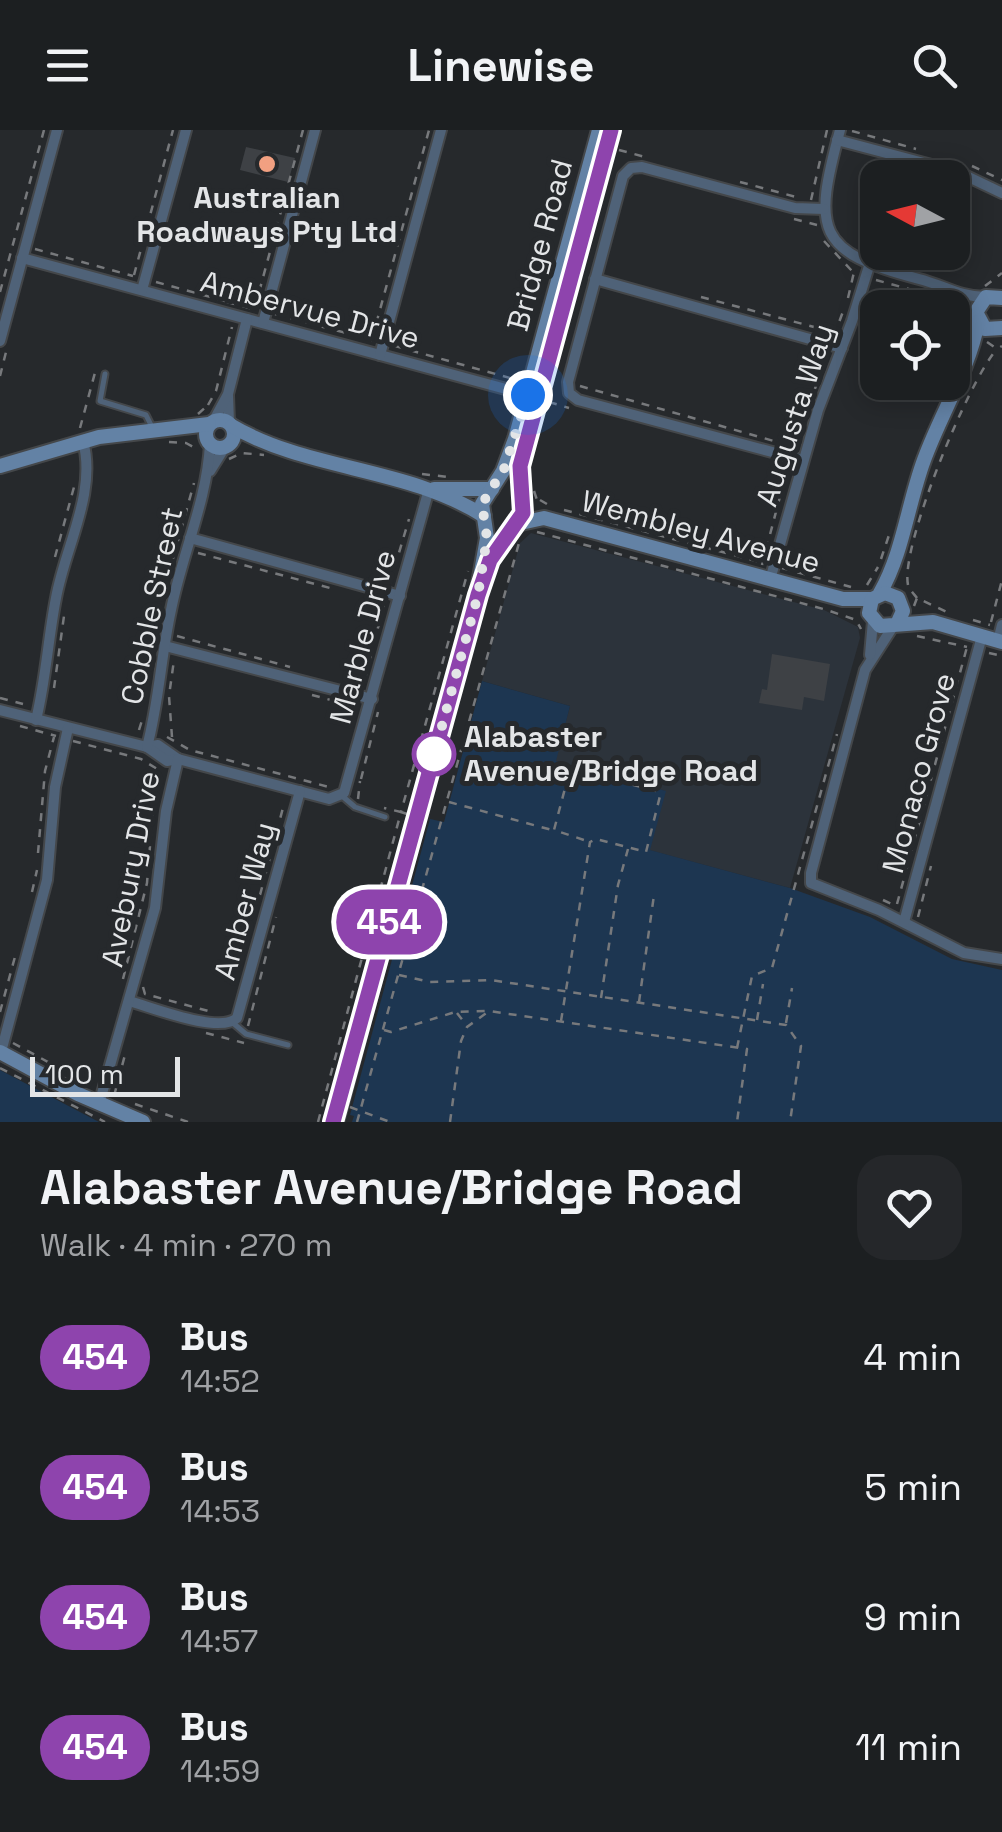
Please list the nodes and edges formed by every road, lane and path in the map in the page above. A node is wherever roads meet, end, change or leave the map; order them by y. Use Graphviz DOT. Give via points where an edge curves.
graph roads {
  1 [pos="44,130"];
  2 [pos="57,130"];
  3 [pos="173,130"];
  4 [pos="186,130"];
  5 [pos="303,130"];
  6 [pos="316,130"];
  7 [pos="442,130"];
  8 [pos="599,130"];
  9 [pos="611,130"];
  10 [pos="850,130"];
  11 [pos="841,137"];
  12 [pos="1002,193"];
  13 [pos="824,209"];
  14 [pos="781,215"];
  15 [pos="817,225"];
  16 [pos="34,248"];
  17 [pos="22,258"];
  18 [pos="860,261"];
  19 [pos="867,270"];
  20 [pos="884,270"];
  21 [pos="595,279"];
  22 [pos="140,282"];
  23 [pos="947,290"];
  24 [pos="0,292"];
  25 [pos="995,295"];
  26 [pos="702,298"];
  27 [pos="226,302"];
  28 [pos="251,314"];
  29 [pos="970,316"];
  30 [pos="972,319"];
  31 [pos="263,323"];
  32 [pos="998,329"];
  33 [pos="835,333"];
  34 [pos="0,341"];
  35 [pos="393,346"];
  36 [pos="842,348"];
  37 [pos="997,349"];
  38 [pos="380,355"];
  39 [pos="970,356"];
  40 [pos="105,374"];
  41 [pos="578,381"];
  42 [pos="525,388"];
  43 [pos="950,400"];
  44 [pos="221,423"];
  45 [pos="177,430"];
  46 [pos="158,436"];
  47 [pos="83,441"];
  48 [pos="260,442"];
  49 [pos="794,446"];
  50 [pos="218,450"];
  51 [pos="802,460"];
  52 [pos="0,466"];
  53 [pos="417,474"];
  54 [pos="453,478"];
  55 [pos="493,488"];
  56 [pos="428,489"];
  57 [pos="521,497"];
  58 [pos="540,500"];
  59 [pos="414,503"];
  60 [pos="484,517"];
  61 [pos="544,518"];
  62 [pos="517,528"];
  63 [pos="533,532"];
  64 [pos="190,538"];
  65 [pos="196,552"];
  66 [pos="894,559"];
  67 [pos="468,571"];
  68 [pos="772,573"];
  69 [pos="1002,580"];
  70 [pos="328,588"];
  71 [pos="848,593"];
  72 [pos="478,595"];
  73 [pos="876,597"];
  74 [pos="392,599"];
  75 [pos="906,599"];
  76 [pos="933,622"];
  77 [pos="896,624"];
  78 [pos="868,629"];
  79 [pos="176,636"];
  80 [pos="908,636"];
  81 [pos="995,640"];
  82 [pos="165,646"];
  83 [pos="870,656"];
  84 [pos="180,658"];
  85 [pos="306,671"];
  86 [pos="304,693"];
  87 [pos="366,698"];
  88 [pos="0,710"];
  89 [pos="36,720"];
  90 [pos="68,728"];
  91 [pos="838,730"];
  92 [pos="54,736"];
  93 [pos="172,738"];
  94 [pos="147,747"];
  95 [pos="178,759"];
  96 [pos="157,771"];
  97 [pos="360,781"];
  98 [pos="300,791"];
  99 [pos="341,796"];
  100 [pos="358,800"];
  101 [pos="446,801"];
  102 [pos="284,804"];
  103 [pos="373,804"];
  104 [pos="401,812"];
  105 [pos="386,817"];
  106 [pos="418,817"];
  107 [pos="440,822"];
  108 [pos="554,830"];
  109 [pos="590,842"];
  110 [pos="629,848"];
  111 [pos="38,855"];
  112 [pos="932,860"];
  113 [pos="37,868"];
  114 [pos="32,894"];
  115 [pos="260,894"];
  116 [pos="870,895"];
  117 [pos="654,896"];
  118 [pos="896,906"];
  119 [pos="276,918"];
  120 [pos="918,918"];
  121 [pos="904,922"];
  122 [pos="19,942"];
  123 [pos="1002,959"];
  124 [pos="147,972"];
  125 [pos="398,975"];
  126 [pos="763,984"];
  127 [pos="792,988"];
  128 [pos="565,993"];
  129 [pos="124,997"];
  130 [pos="601,998"];
  131 [pos="638,1004"];
  132 [pos="488,1011"];
  133 [pos="0,1012"];
  134 [pos="455,1012"];
  135 [pos="222,1014"];
  136 [pos="742,1019"];
  137 [pos="757,1021"];
  138 [pos="233,1022"];
  139 [pos="561,1022"];
  140 [pos="786,1025"];
  141 [pos="468,1027"];
  142 [pos="192,1030"];
  143 [pos="382,1030"];
  144 [pos="246,1034"];
  145 [pos="244,1043"];
  146 [pos="288,1045"];
  147 [pos="2,1048"];
  148 [pos="738,1048"];
  149 [pos="126,1050"];
  150 [pos="0,1068"];
  151 [pos="101,1098"];
  152 [pos="131,1103"];
  153 [pos="360,1111"];
  154 [pos="336,1116"];
  155 [pos="105,1122"];
  156 [pos="143,1122"];
  157 [pos="188,1122"];
  158 [pos="318,1122"];
  159 [pos="357,1122"];
  160 [pos="390,1122"];
  161 [pos="450,1122"];
  162 [pos="737,1122"];
  163 [pos="790,1122"];
  1 -- 24 [label="path"];
  2 -- 17 [label="street"];
  3 -- 22 [label="path"];
  4 -- 22 [label="street"];
  5 -- 28 [label="path"];
  6 -- 31 [label="street"];
  7 -- 38 [label="street"];
  8 -- 42 [label="street, Bridge Road"];
  9 -- 57 [label="street, Bridge Road" via="520,466"];
  10 -- 11 [label="path"];
  11 -- 12 [label="street" via="958,172"];
  11 -- 13 [label="street"];
  13 -- 18 [label="street" via="843,249"];
  13 -- 21 [label="street" via="795,208 631,168 623,176"];
  14 -- 15 [label="path"];
  16 -- 22 [label="path"];
  17 -- 22 [label="street, Ambervue Drive"];
  17 -- 34 [label="street"];
  19 -- 36 [label="street, Augusta Way"];
  20 -- 23 [label="street"];
  21 -- 36 [label="street"];
  21 -- 51 [label="street" via="568,382 572,396"];
  22 -- 27 [label="path"];
  22 -- 28 [label="street, Ambervue Drive"];
  25 -- 30 [label="street"];
  26 -- 33 [label="path"];
  28 -- 31 [label="street, Ambervue Drive"];
  28 -- 44 [label="street"];
  29 -- 30 [label="street"];
  30 -- 32 [label="street"];
  30 -- 39 [label="street"];
  31 -- 38 [label="street, Ambervue Drive"];
  32 -- 39 [label="street"];
  35 -- 42 [label="path"];
  36 -- 51 [label="street, Augusta Way"];
  37 -- 75 [label="path" via="944,448 909,563"];
  38 -- 42 [label="street, Ambervue Drive"];
  40 -- 46 [label="lane" via="100,400 150,417"];
  41 -- 49 [label="path" via="587,391"];
  42 -- 55 [label="street, Bridge Road"];
  43 -- 66 [label="street" via="923,462"];
  44 -- 45 [label="street"];
  44 -- 48 [label="street"];
  44 -- 50 [label="street"];
  44 -- 50 [label="street" via="234,434"];
  45 -- 46 [label="street"];
  45 -- 50 [label="street"];
  46 -- 47 [label="street"];
  46 -- 50 [label="path"];
  47 -- 52 [label="street"];
  47 -- 89 [label="street" via="85,488 56,600"];
  48 -- 50 [label="street"];
  48 -- 56 [label="street"];
  50 -- 64 [label="street, Cobble Street"];
  51 -- 68 [label="street, Augusta Way"];
  53 -- 54 [label="path"];
  55 -- 56 [label="street"];
  55 -- 57 [label="street" via="505,486"];
  55 -- 60 [label="street" via="484,498"];
  56 -- 60 [label="street"];
  56 -- 74 [label="street, Marble Drive"];
  57 -- 61 [label="street, Wembley Avenue"];
  57 -- 62 [label="street"];
  58 -- 68 [label="path"];
  59 -- 74 [label="path"];
  60 -- 62 [label="street" via="500,528"];
  60 -- 72 [label="street"];
  61 -- 62 [label="street, Wembley Avenue"];
  61 -- 68 [label="street, Wembley Avenue"];
  62 -- 72 [label="street" via="490,560"];
  62 -- 101 [label="path"];
  63 -- 78 [label="path" via="827,610"];
  64 -- 74 [label="street"];
  64 -- 82 [label="street, Cobble Street"];
  65 -- 70 [label="path"];
  66 -- 73 [label="street"];
  66 -- 75 [label="street"];
  67 -- 104 [label="path"];
  68 -- 71 [label="street, Wembley Avenue"];
  68 -- 71 [label="path"];
  69 -- 81 [label="path" via="990,624"];
  71 -- 73 [label="street, Wembley Avenue"];
  71 -- 78 [label="street, Wembley Avenue"];
  72 -- 106 [label="street"];
  73 -- 75 [label="street, Wembley Avenue"];
  73 -- 78 [label="street"];
  74 -- 87 [label="street, Marble Drive"];
  74 -- 87 [label="path"];
  75 -- 76 [label="street"];
  75 -- 77 [label="street"];
  76 -- 77 [label="street"];
  76 -- 81 [label="street"];
  77 -- 78 [label="street"];
  77 -- 83 [label="street"];
  78 -- 83 [label="street"];
  79 -- 85 [label="path"];
  80 -- 81 [label="path"];
  81 -- 121 [label="street, Monaco Grove"];
  82 -- 87 [label="street"];
  82 -- 94 [label="street, Cobble Street"];
  83 -- 121 [label="street" via="810,878 819,889"];
  84 -- 93 [label="path" via="174,660 169,696"];
  86 -- 87 [label="path" via="356,707"];
  87 -- 99 [label="street, Marble Drive" via="348,789"];
  88 -- 89 [label="street"];
  89 -- 90 [label="street"];
  90 -- 94 [label="street"];
  90 -- 147 [label="street" via="47,880"];
  91 -- 136 [label="path" via="772,968 752,976"];
  92 -- 111 [label="path"];
  94 -- 95 [label="street" via="158,745"];
  95 -- 98 [label="street"];
  95 -- 129 [label="street, Avebury Drive" via="155,908"];
  96 -- 129 [label="path" via="147,883"];
  97 -- 100 [label="path"];
  98 -- 99 [label="street"];
  98 -- 138 [label="street, Amber Way"];
  99 -- 105 [label="lane"];
  101 -- 107 [label="path"];
  101 -- 108 [label="path"];
  102 -- 115 [label="path"];
  103 -- 104 [label="path"];
  104 -- 106 [label="path"];
  104 -- 158 [label="path"];
  106 -- 107 [label="path"];
  106 -- 154 [label="street"];
  107 -- 125 [label="path"];
  108 -- 109 [label="path"];
  108 -- 110 [label="path" via="568,777 576,778 578,770 660,796 646,852"];
  109 -- 110 [label="path"];
  109 -- 128 [label="path"];
  110 -- 130 [label="path"];
  112 -- 120 [label="path"];
  113 -- 114 [label="path"];
  116 -- 118 [label="path"];
  117 -- 131 [label="path"];
  119 -- 144 [label="path"];
  121 -- 123 [label="street" via="964,953"];
  122 -- 133 [label="path"];
  124 -- 135 [label="path" via="145,994"];
  125 -- 128 [label="path" via="430,982 492,980"];
  125 -- 143 [label="path"];
  126 -- 137 [label="path"];
  127 -- 140 [label="path"];
  128 -- 130 [label="path"];
  128 -- 139 [label="path"];
  129 -- 138 [label="street, Amber Way" via="213,1024"];
  129 -- 151 [label="street, Avebury Drive"];
  130 -- 131 [label="path"];
  131 -- 136 [label="path"];
  132 -- 134 [label="path"];
  132 -- 139 [label="path"];
  132 -- 141 [label="path"];
  134 -- 141 [label="path"];
  134 -- 143 [label="path"];
  136 -- 137 [label="path"];
  136 -- 148 [label="path"];
  137 -- 140 [label="path"];
  138 -- 144 [label="lane, Amber Way"];
  139 -- 148 [label="path"];
  140 -- 163 [label="path" via="801,1046"];
  141 -- 161 [label="path"];
  142 -- 145 [label="path"];
  143 -- 153 [label="path"];
  144 -- 146 [label="lane, Amber Way"];
  147 -- 151 [label="street"];
  147 -- 151 [label="path"];
  148 -- 162 [label="path" via="747,1049"];
  149 -- 151 [label="path" via="114,1097"];
  150 -- 155 [label="path"];
  151 -- 156 [label="street"];
  152 -- 157 [label="path"];
  153 -- 154 [label="path"];
  153 -- 159 [label="path"];
  153 -- 160 [label="path"];
}
